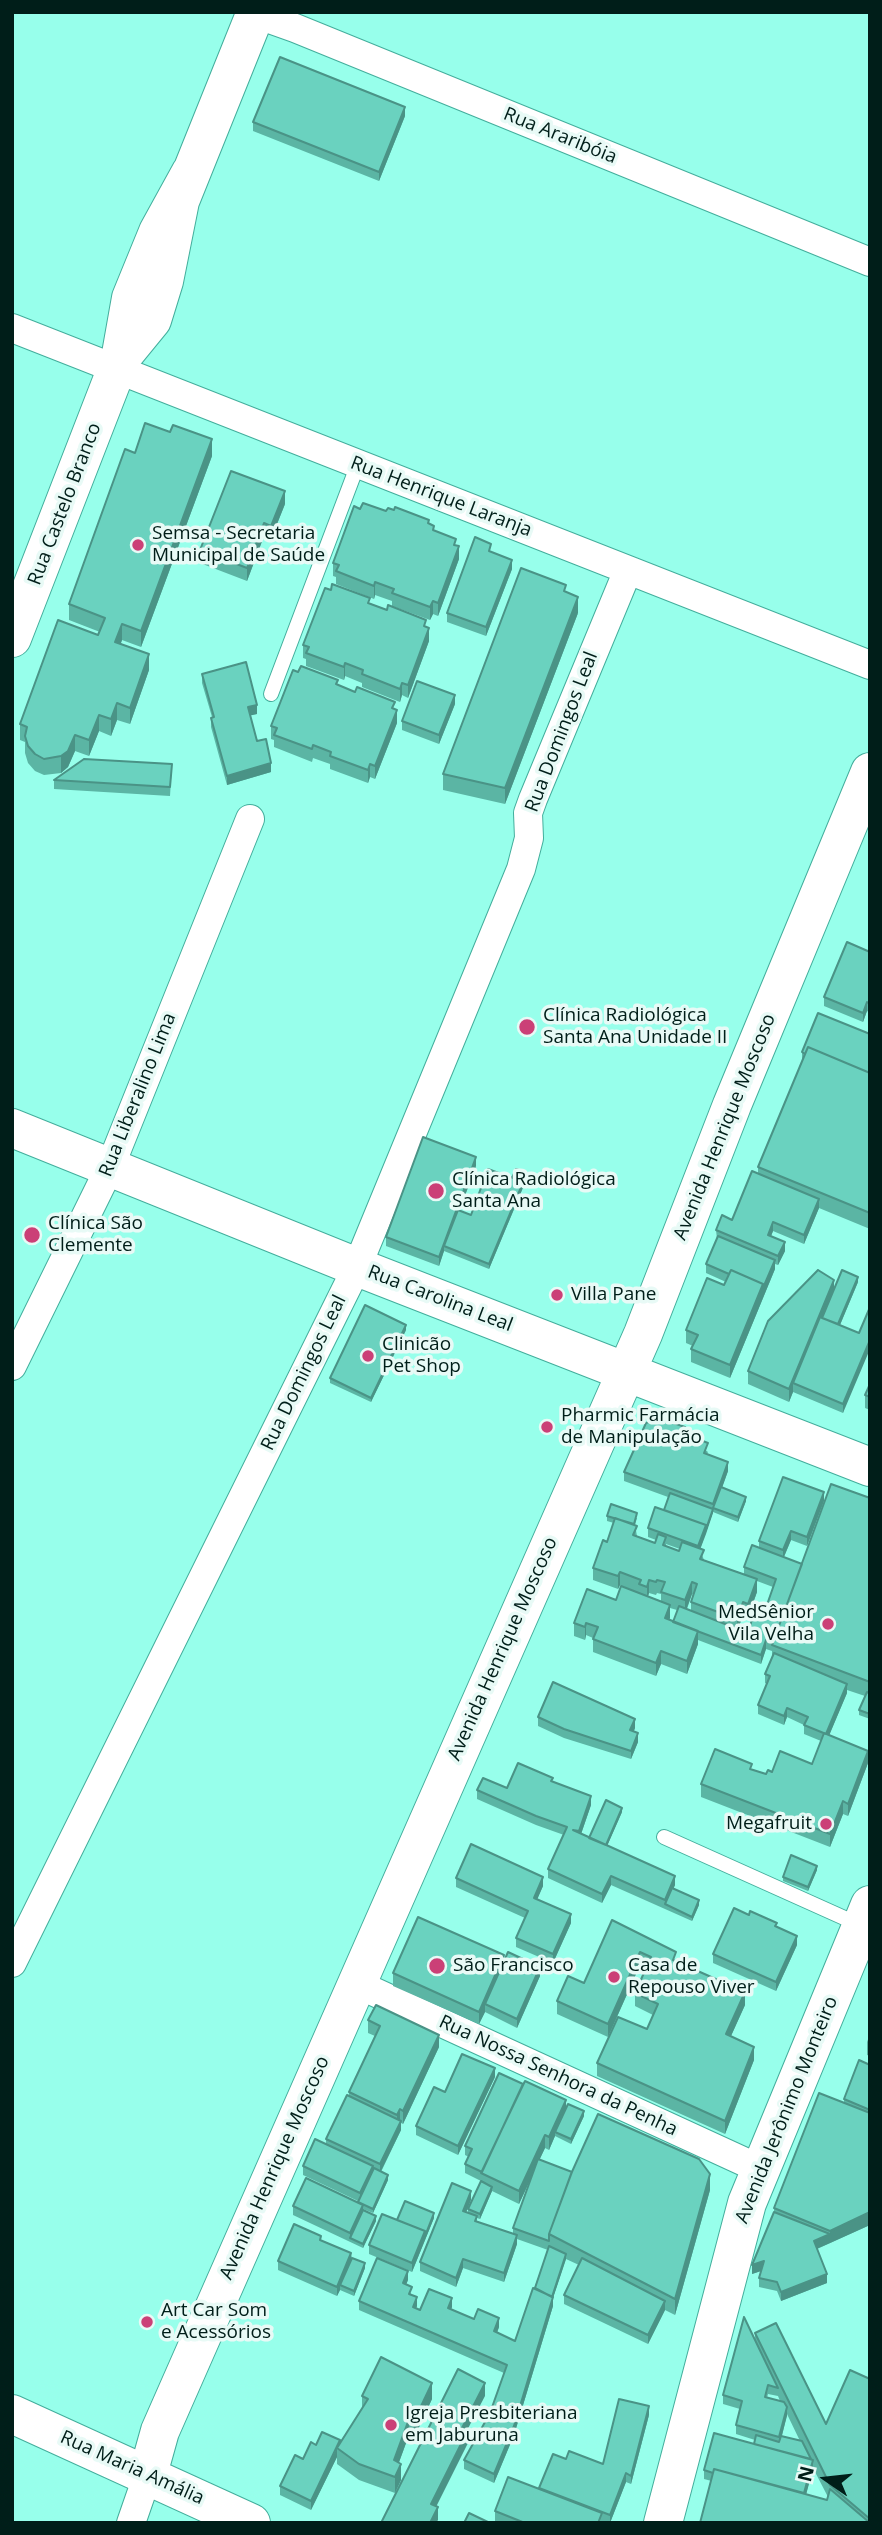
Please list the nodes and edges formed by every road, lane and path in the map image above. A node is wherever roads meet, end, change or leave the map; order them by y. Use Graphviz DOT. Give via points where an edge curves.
graph roads {
  1 [pos="254,13"];
  2 [pos="870,262"];
  3 [pos="12,328"];
  4 [pos="117,370"];
  5 [pos="358,464"];
  6 [pos="628,569"];
  7 [pos="12,638"];
  8 [pos="870,665"];
  9 [pos="271,694"];
  10 [pos="870,772"];
  11 [pos="250,819"];
  12 [pos="12,1128"];
  13 [pos="110,1167"];
  14 [pos="357,1267"];
  15 [pos="12,1366"];
  16 [pos="626,1371"];
  17 [pos="870,1467"];
  18 [pos="664,1837"];
  19 [pos="866,1915"];
  20 [pos="12,1963"];
  21 [pos="355,1983"];
  22 [pos="760,2169"];
  23 [pos="12,2414"];
  24 [pos="148,2474"];
  25 [pos="131,2523"];
  26 [pos="251,2523"];
  27 [pos="663,2523"];
  1 -- 2 [label="street, Rua Araribóia"];
  1 -- 4 [label="main road, Rua Castelo Branco" via="180,201 152,320"];
  3 -- 4 [label="street, Rua Henrique Laranja"];
  4 -- 5 [label="street, Rua Henrique Laranja"];
  4 -- 7 [label="main road, Rua Castelo Branco"];
  5 -- 6 [label="street, Rua Henrique Laranja"];
  5 -- 9 [label="lane"];
  6 -- 8 [label="street, Rua Henrique Laranja"];
  6 -- 14 [label="street, Rua Domingos Leal" via="528,813 529,838 521,869"];
  10 -- 16 [label="main road, Avenida Henrique Moscoso"];
  11 -- 13 [label="street, Rua Liberalino Lima"];
  12 -- 13 [label="main road, Rua Carolina Leal"];
  13 -- 14 [label="main road, Rua Carolina Leal"];
  13 -- 15 [label="street, Rua Liberalino Lima"];
  14 -- 16 [label="main road, Rua Carolina Leal"];
  14 -- 20 [label="street, Rua Domingos Leal"];
  16 -- 17 [label="main road, Rua Carolina Leal"];
  16 -- 21 [label="main road, Avenida Henrique Moscoso"];
  18 -- 19 [label="lane"];
  19 -- 22 [label="main road, Avenida Jerônimo Monteiro"];
  21 -- 22 [label="street, Rua Nossa Senhora da Penha"];
  21 -- 24 [label="main road, Avenida Henrique Moscoso" via="160,2431"];
  22 -- 27 [label="main road, Avenida Jerônimo Monteiro" via="736,2239"];
  23 -- 24 [label="main road, Rua Maria Amália"];
  24 -- 25 [label="street, Avenida Henrique Moscoso"];
  24 -- 26 [label="main road, Rua Maria Amália"];
}
